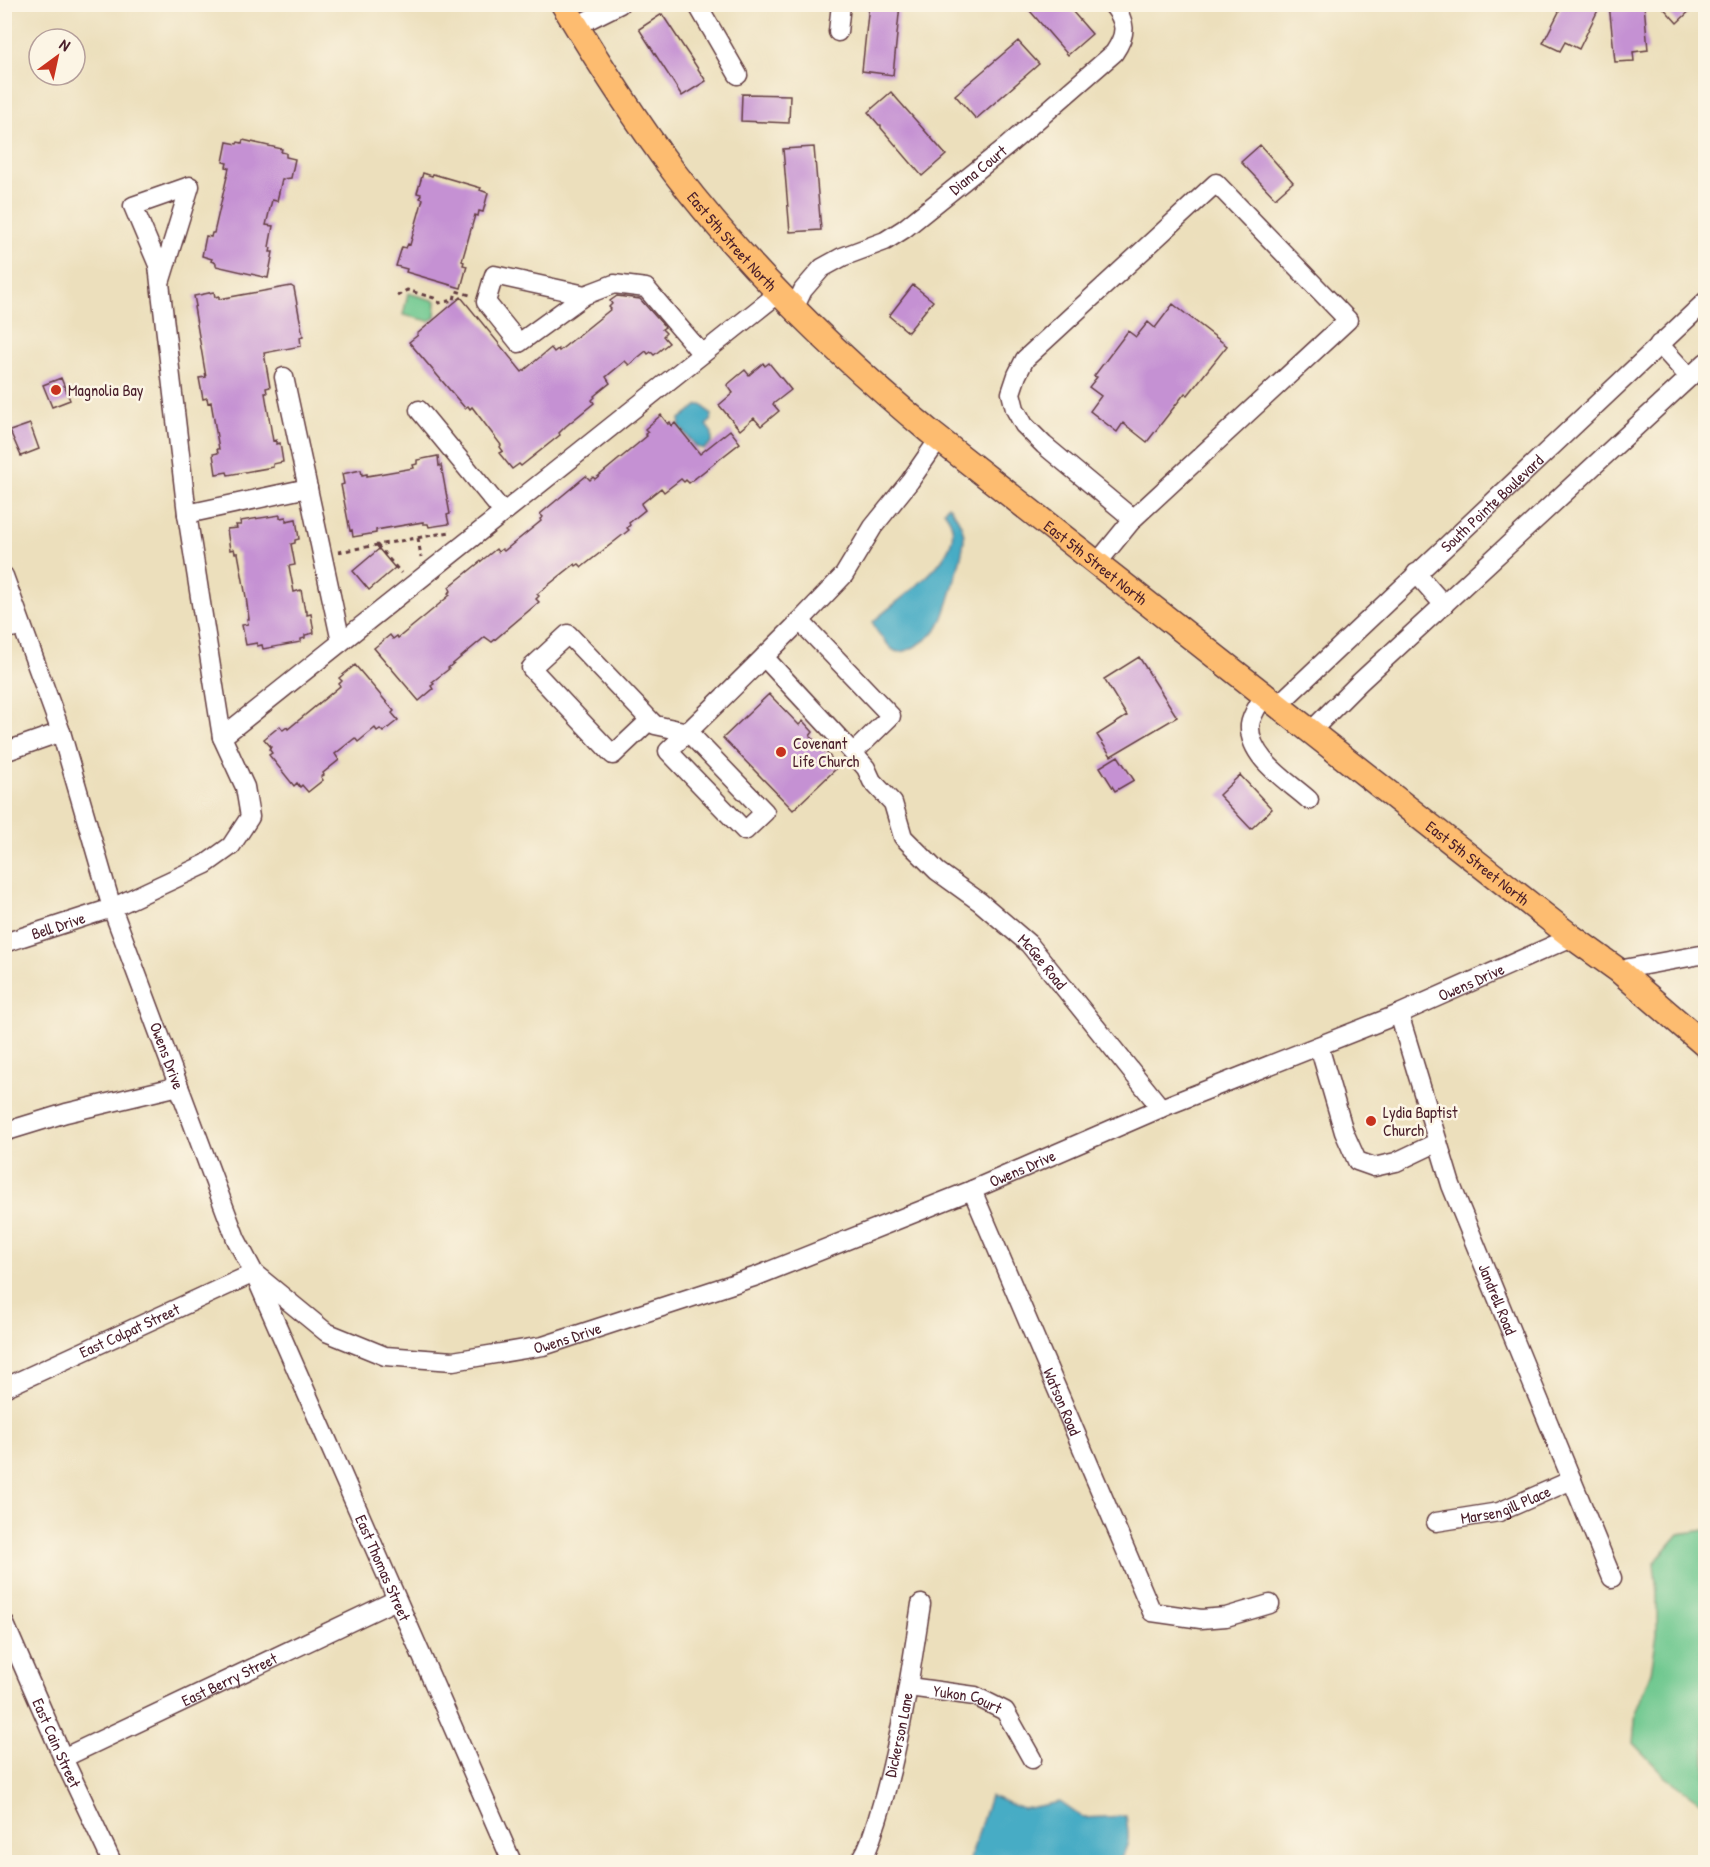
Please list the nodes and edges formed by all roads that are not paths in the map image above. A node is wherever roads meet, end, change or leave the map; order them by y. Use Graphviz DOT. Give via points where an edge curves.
graph roads {
  1 [pos="563,4"];
  2 [pos="620,4"];
  3 [pos="698,4"];
  4 [pos="841,4"];
  5 [pos="1112,4"];
  6 [pos="576,26"];
  7 [pos="838,32"];
  8 [pos="738,75"];
  9 [pos="160,283"];
  10 [pos="585,295"];
  11 [pos="786,301"];
  12 [pos="1706,302"];
  13 [pos="1659,344"];
  14 [pos="702,354"];
  15 [pos="1706,362"];
  16 [pos="284,377"];
  17 [pos="1689,377"];
  18 [pos="419,410"];
  19 [pos="939,439"];
  20 [pos="308,488"];
  21 [pos="503,512"];
  22 [pos="187,514"];
  23 [pos="1133,519"];
  24 [pos="1098,562"];
  25 [pos="1416,573"];
  26 [pos="4,576"];
  27 [pos="1444,605"];
  28 [pos="800,621"];
  29 [pos="14,628"];
  30 [pos="341,642"];
  31 [pos="764,657"];
  32 [pos="1271,700"];
  33 [pos="650,720"];
  34 [pos="1311,731"];
  35 [pos="61,732"];
  36 [pos="688,732"];
  37 [pos="222,737"];
  38 [pos="4,752"];
  39 [pos="854,753"];
  40 [pos="1310,800"];
  41 [pos="112,908"];
  42 [pos="1572,937"];
  43 [pos="4,943"];
  44 [pos="1706,954"];
  45 [pos="1618,970"];
  46 [pos="1399,1014"];
  47 [pos="1319,1046"];
  48 [pos="1706,1046"];
  49 [pos="179,1086"];
  50 [pos="1161,1108"];
  51 [pos="4,1132"];
  52 [pos="1438,1142"];
  53 [pos="972,1190"];
  54 [pos="254,1273"];
  55 [pos="4,1388"];
  56 [pos="1572,1480"];
  57 [pos="1436,1522"];
  58 [pos="1612,1578"];
  59 [pos="396,1600"];
  60 [pos="921,1604"];
  61 [pos="1270,1604"];
  62 [pos="4,1622"];
  63 [pos="909,1687"];
  64 [pos="63,1758"];
  65 [pos="1032,1759"];
  66 [pos="112,1863"];
  67 [pos="512,1863"];
  68 [pos="859,1863"];
  1 -- 6 [label="main road, East 5th Street North"];
  2 -- 6 [label="street"];
  3 -- 8 [label="street"];
  4 -- 7 [label="street"];
  5 -- 11 [label="street, Diana Court" via="1123,25 1114,53 904,229 822,268 803,290"];
  6 -- 11 [label="main road, East 5th Street North" via="675,173"];
  9 -- 9 [label="street, Bell Drive" via="158,265 134,206 190,186"];
  9 -- 22 [label="street, Bell Drive"];
  10 -- 10 [label="street" via="494,275 486,302 519,343"];
  10 -- 14 [label="street" via="614,284 646,288"];
  11 -- 14 [label="street"];
  11 -- 19 [label="main road, East 5th Street North" via="860,373"];
  12 -- 13 [label="street, South Pointe Boulevard"];
  13 -- 17 [label="street"];
  13 -- 25 [label="street, South Pointe Boulevard"];
  14 -- 21 [label="street"];
  15 -- 17 [label="street"];
  16 -- 20 [label="street"];
  17 -- 27 [label="street"];
  18 -- 21 [label="street"];
  19 -- 24 [label="main road, East 5th Street North"];
  19 -- 28 [label="street" via="873,527 844,576"];
  20 -- 22 [label="street"];
  20 -- 30 [label="street"];
  21 -- 30 [label="street"];
  22 -- 37 [label="street, Bell Drive"];
  23 -- 23 [label="street" via="1348,320 1216,183 1025,359 1011,393 1024,425"];
  23 -- 24 [label="street"];
  24 -- 32 [label="main road, East 5th Street North"];
  25 -- 27 [label="street"];
  25 -- 32 [label="street, South Pointe Boulevard"];
  26 -- 29 [label="street, Owens Drive"];
  27 -- 34 [label="street"];
  28 -- 31 [label="street"];
  28 -- 39 [label="street" via="891,716"];
  29 -- 35 [label="street, Owens Drive"];
  30 -- 37 [label="street"];
  31 -- 36 [label="street"];
  31 -- 39 [label="street"];
  32 -- 34 [label="main road, East 5th Street North"];
  32 -- 40 [label="street, South Pointe Boulevard" via="1250,722 1255,747 1267,764"];
  33 -- 33 [label="street" via="568,634 531,668 613,755"];
  33 -- 36 [label="street" via="655,725"];
  34 -- 42 [label="main road, East 5th Street North"];
  35 -- 38 [label="street"];
  35 -- 41 [label="street, Owens Drive"];
  36 -- 36 [label="street" via="668,750 745,831 765,812"];
  37 -- 41 [label="street, Bell Drive" via="245,787 250,817 231,846 206,864"];
  39 -- 50 [label="street, McGee Road" via="892,803 903,837 938,871 1029,944"];
  41 -- 43 [label="street, Bell Drive"];
  41 -- 49 [label="street, Owens Drive"];
  42 -- 45 [label="main road, East 5th Street North"];
  42 -- 46 [label="street, Owens Drive"];
  44 -- 45 [label="street"];
  45 -- 48 [label="main road, East 5th Street North"];
  46 -- 47 [label="street, Owens Drive"];
  46 -- 52 [label="street, Jandrell Road"];
  47 -- 50 [label="street, Owens Drive"];
  47 -- 52 [label="street" via="1344,1132 1357,1161 1374,1167 1396,1162"];
  49 -- 51 [label="street"];
  49 -- 54 [label="street, Owens Drive" via="236,1239"];
  50 -- 53 [label="street, Owens Drive"];
  52 -- 56 [label="street, Jandrell Road" via="1451,1185"];
  53 -- 54 [label="street, Owens Drive" via="757,1276 543,1346 453,1361 385,1356 326,1332"];
  53 -- 61 [label="street, Watson Road" via="1152,1612 1202,1619 1226,1617"];
  54 -- 55 [label="street, East Colpat Street"];
  54 -- 59 [label="street, East Thomas Street"];
  56 -- 57 [label="street, Marsengill Place" via="1499,1512"];
  56 -- 58 [label="street, Jandrell Road"];
  59 -- 64 [label="street, East Berry Street"];
  59 -- 67 [label="street, East Thomas Street"];
  60 -- 63 [label="street, Dickerson Lane"];
  62 -- 64 [label="street, East Cain Street"];
  63 -- 65 [label="street, Yukon Court" via="975,1696 1005,1711"];
  63 -- 68 [label="street, Dickerson Lane" via="883,1801 866,1855"];
  64 -- 66 [label="street, East Cain Street"];
}
